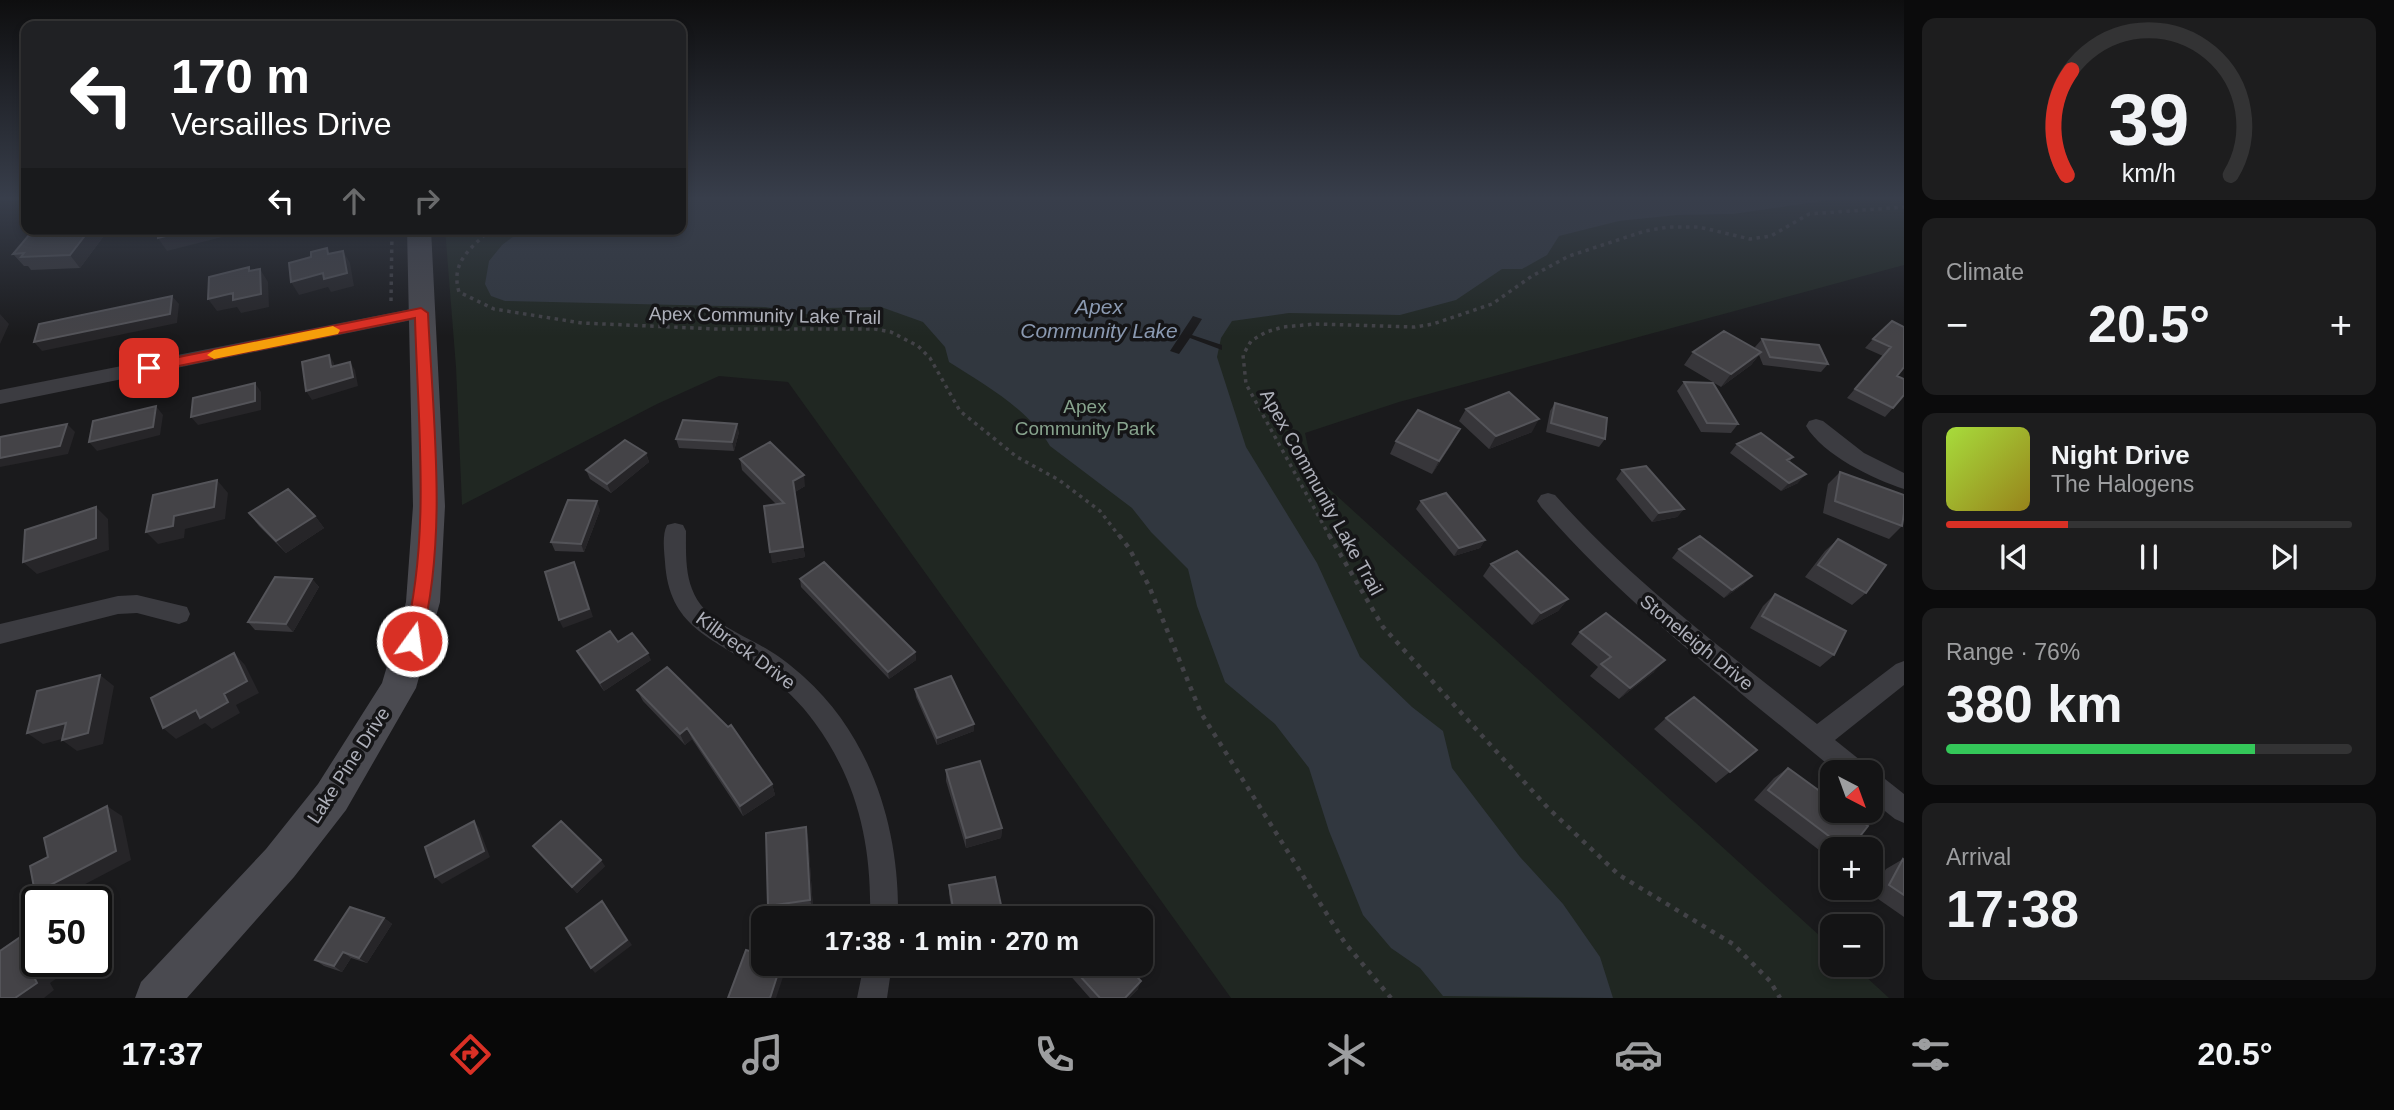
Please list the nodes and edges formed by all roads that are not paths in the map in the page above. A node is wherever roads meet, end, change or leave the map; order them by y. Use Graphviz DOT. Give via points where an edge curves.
graph roads {
  1 [pos="419,244"];
  2 [pos="421,313"];
  3 [pos="0,397"];
  4 [pos="1816,426"];
  5 [pos="1904,481"];
  6 [pos="1548,501"];
  7 [pos="675,531"];
  8 [pos="179,614"];
  9 [pos="0,634"];
  10 [pos="1904,671"];
  11 [pos="1816,740"];
  12 [pos="1841,760"];
  13 [pos="1883,793"];
  14 [pos="1904,810"];
  15 [pos="884,906"];
  16 [pos="876,976"];
  17 [pos="157,998"];
  18 [pos="872,998"];
  1 -- 2 [label="main road, Lake Pine Drive"];
  2 -- 3 [label="street"];
  2 -- 17 [label="main road, Lake Pine Drive" via="429,506 423,602 398,688 332,797 280,863"];
  4 -- 5 [label="street" via="1860,462"];
  6 -- 11 [label="street, Stoneleigh Drive" via="1626,583"];
  7 -- 15 [label="street, Kilbreck Drive" via="677,576 690,608 703,623 786,676 821,712 849,754 877,831"];
  8 -- 9 [label="street" via="137,604 118,605"];
  10 -- 11 [label="street"];
  11 -- 12 [label="street, Stoneleigh Drive"];
  13 -- 14 [label="street"];
  16 -- 18 [label="street"];
}
